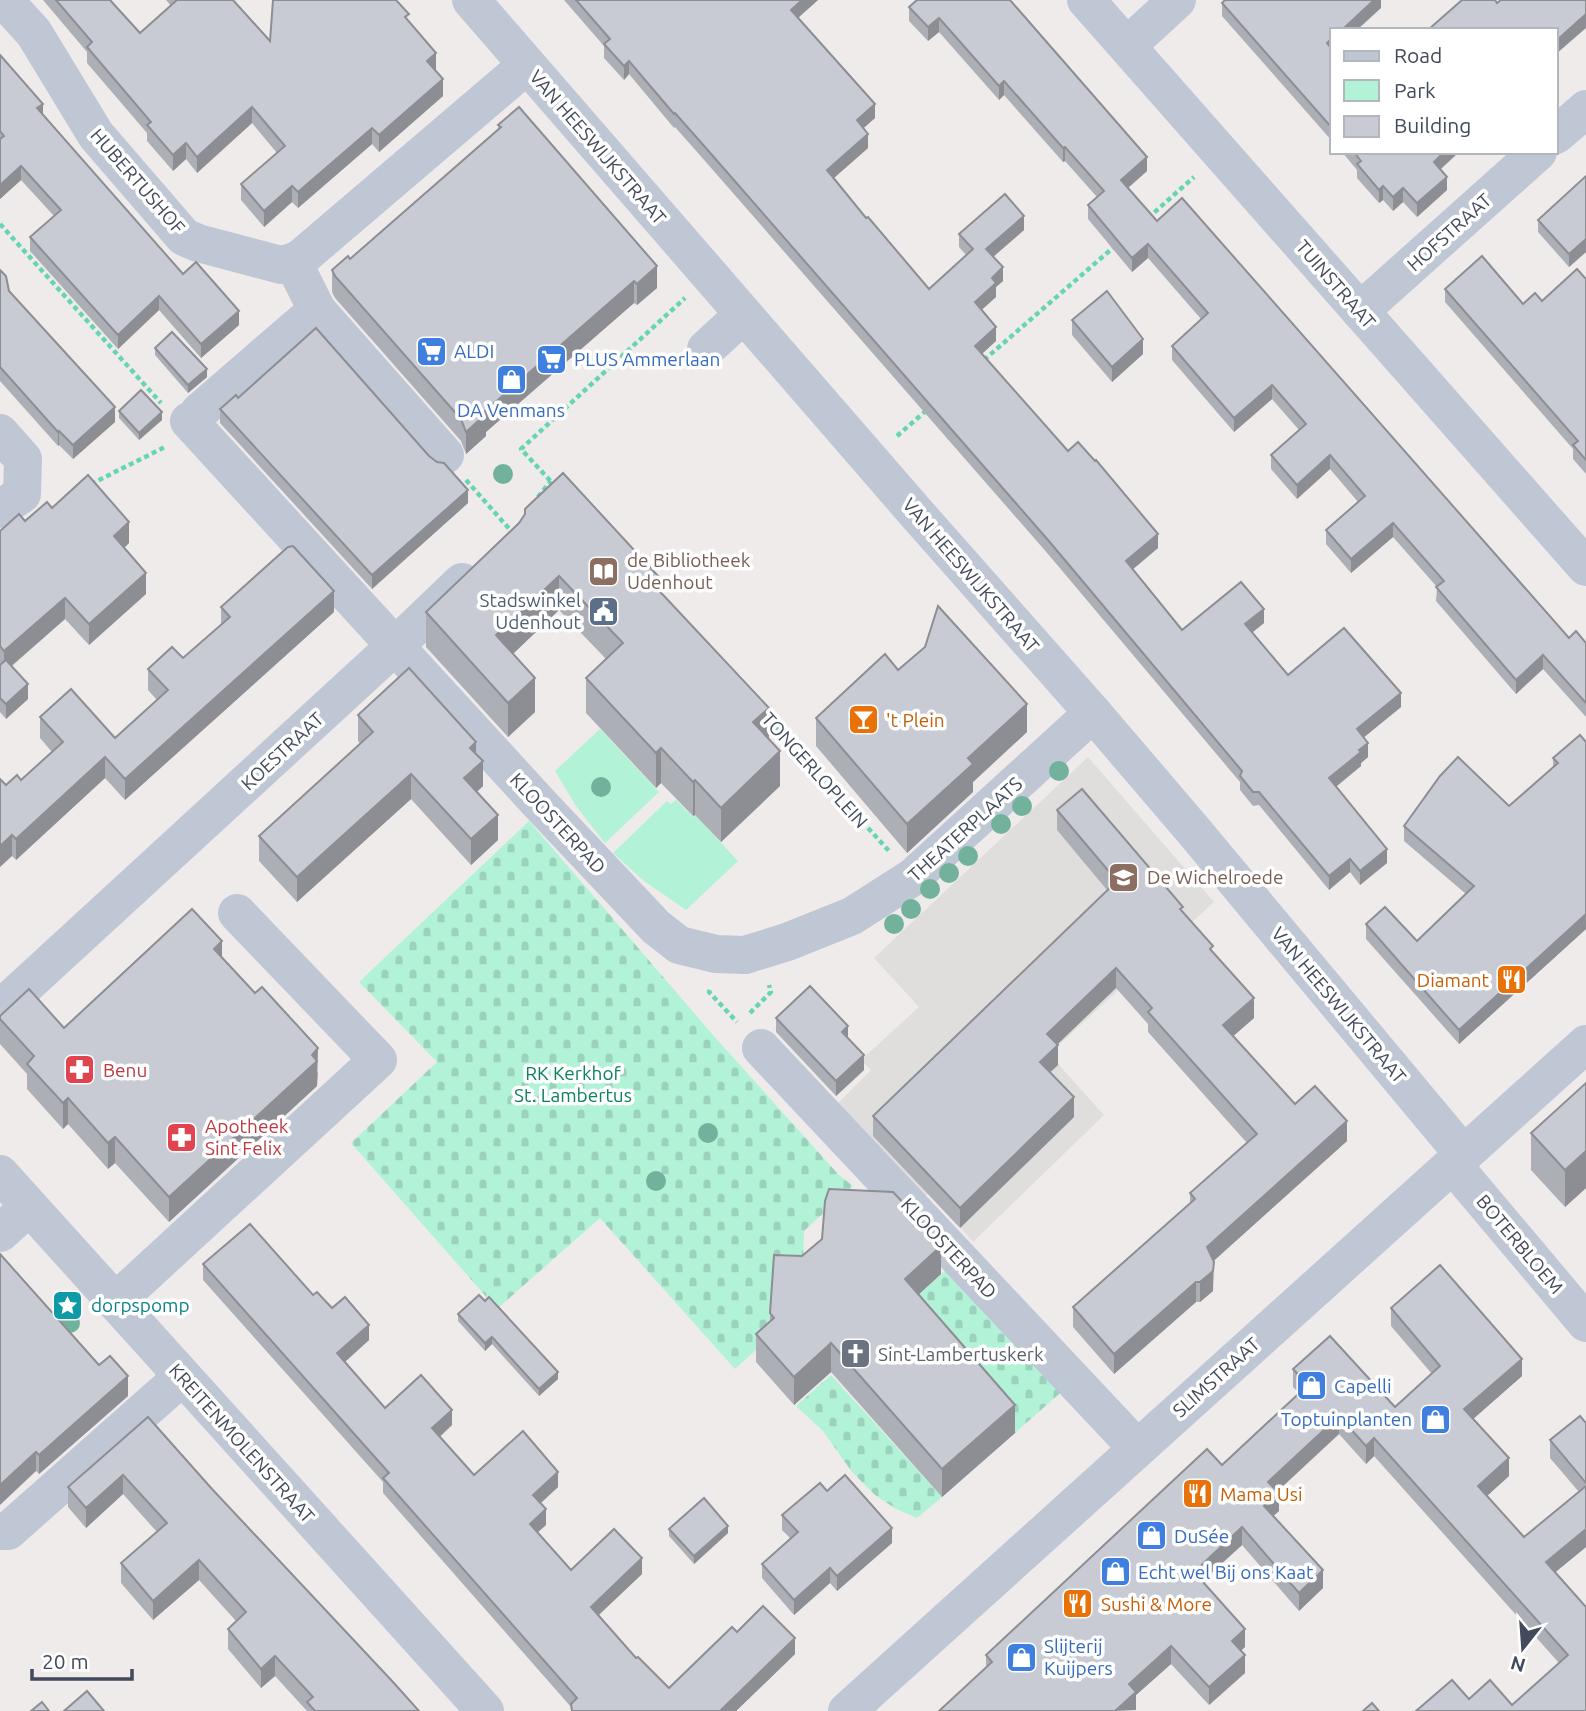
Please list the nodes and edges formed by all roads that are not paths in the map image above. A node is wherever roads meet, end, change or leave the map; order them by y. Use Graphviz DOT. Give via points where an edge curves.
graph roads {
  1 [pos="4,0"];
  2 [pos="471,0"];
  3 [pos="1086,0"];
  4 [pos="1177,0"];
  5 [pos="1127,46"];
  6 [pos="527,65"];
  7 [pos="1586,109"];
  8 [pos="1558,133"];
  9 [pos="1536,154"];
  10 [pos="293,262"];
  11 [pos="317,310"];
  12 [pos="1360,311"];
  13 [pos="743,315"];
  14 [pos="706,349"];
  15 [pos="0,433"];
  16 [pos="445,456"];
  17 [pos="0,509"];
  18 [pos="512,532"];
  19 [pos="1586,568"];
  20 [pos="394,647"];
  21 [pos="1093,713"];
  22 [pos="237,913"];
  23 [pos="730,954"];
  24 [pos="0,1009"];
  25 [pos="1586,1044"];
  26 [pos="761,1048"];
  27 [pos="1459,1160"];
  28 [pos="0,1174"];
  29 [pos="29,1207"];
  30 [pos="0,1233"];
  31 [pos="116,1302"];
  32 [pos="1586,1323"];
  33 [pos="182,1377"];
  34 [pos="1137,1448"];
  35 [pos="0,1531"];
  36 [pos="485,1711"];
  37 [pos="847,1711"];
  1 -- 10 [label="street, HUBERTUSHOF" via="34,33 96,135 184,237 281,265"];
  2 -- 6 [label="street, VAN HEESWIJKSTRAAT"];
  3 -- 5 [label="street, TUINSTRAAT"];
  4 -- 5 [label="street"];
  5 -- 12 [label="street, TUINSTRAAT"];
  6 -- 10 [label="street"];
  6 -- 13 [label="street, VAN HEESWIJKSTRAAT"];
  7 -- 8 [label="street"];
  9 -- 12 [label="street, HOFSTRAAT"];
  10 -- 11 [label="street"];
  11 -- 16 [label="street"];
  11 -- 20 [label="street, KLOOSTERPAD" via="195,421"];
  12 -- 19 [label="street, TUINSTRAAT"];
  13 -- 14 [label="street"];
  13 -- 21 [label="street, VAN HEESWIJKSTRAAT"];
  15 -- 17 [label="street" via="23,459 22,494"];
  18 -- 20 [label="street, KOESTRAAT"];
  20 -- 23 [label="street, KLOOSTERPAD" via="656,927 679,945"];
  20 -- 24 [label="street, KOESTRAAT"];
  21 -- 23 [label="street, THEATERPLAATS" via="913,877 852,916 787,942"];
  21 -- 27 [label="street, VAN HEESWIJKSTRAAT"];
  22 -- 31 [label="street" via="378,1060"];
  25 -- 27 [label="street, SLIMSTRAAT"];
  26 -- 34 [label="street, KLOOSTERPAD"];
  27 -- 32 [label="street, BOTERBLOEM"];
  27 -- 34 [label="street, SLIMSTRAAT"];
  28 -- 29 [label="street, KREITENMOLENSTRAAT"];
  29 -- 30 [label="street"];
  29 -- 31 [label="street, KREITENMOLENSTRAAT"];
  31 -- 33 [label="street, KREITENMOLENSTRAAT"];
  33 -- 35 [label="street" via="8,1531"];
  33 -- 36 [label="street, KREITENMOLENSTRAAT"];
  34 -- 37 [label="street, SLIMSTRAAT"];
}
